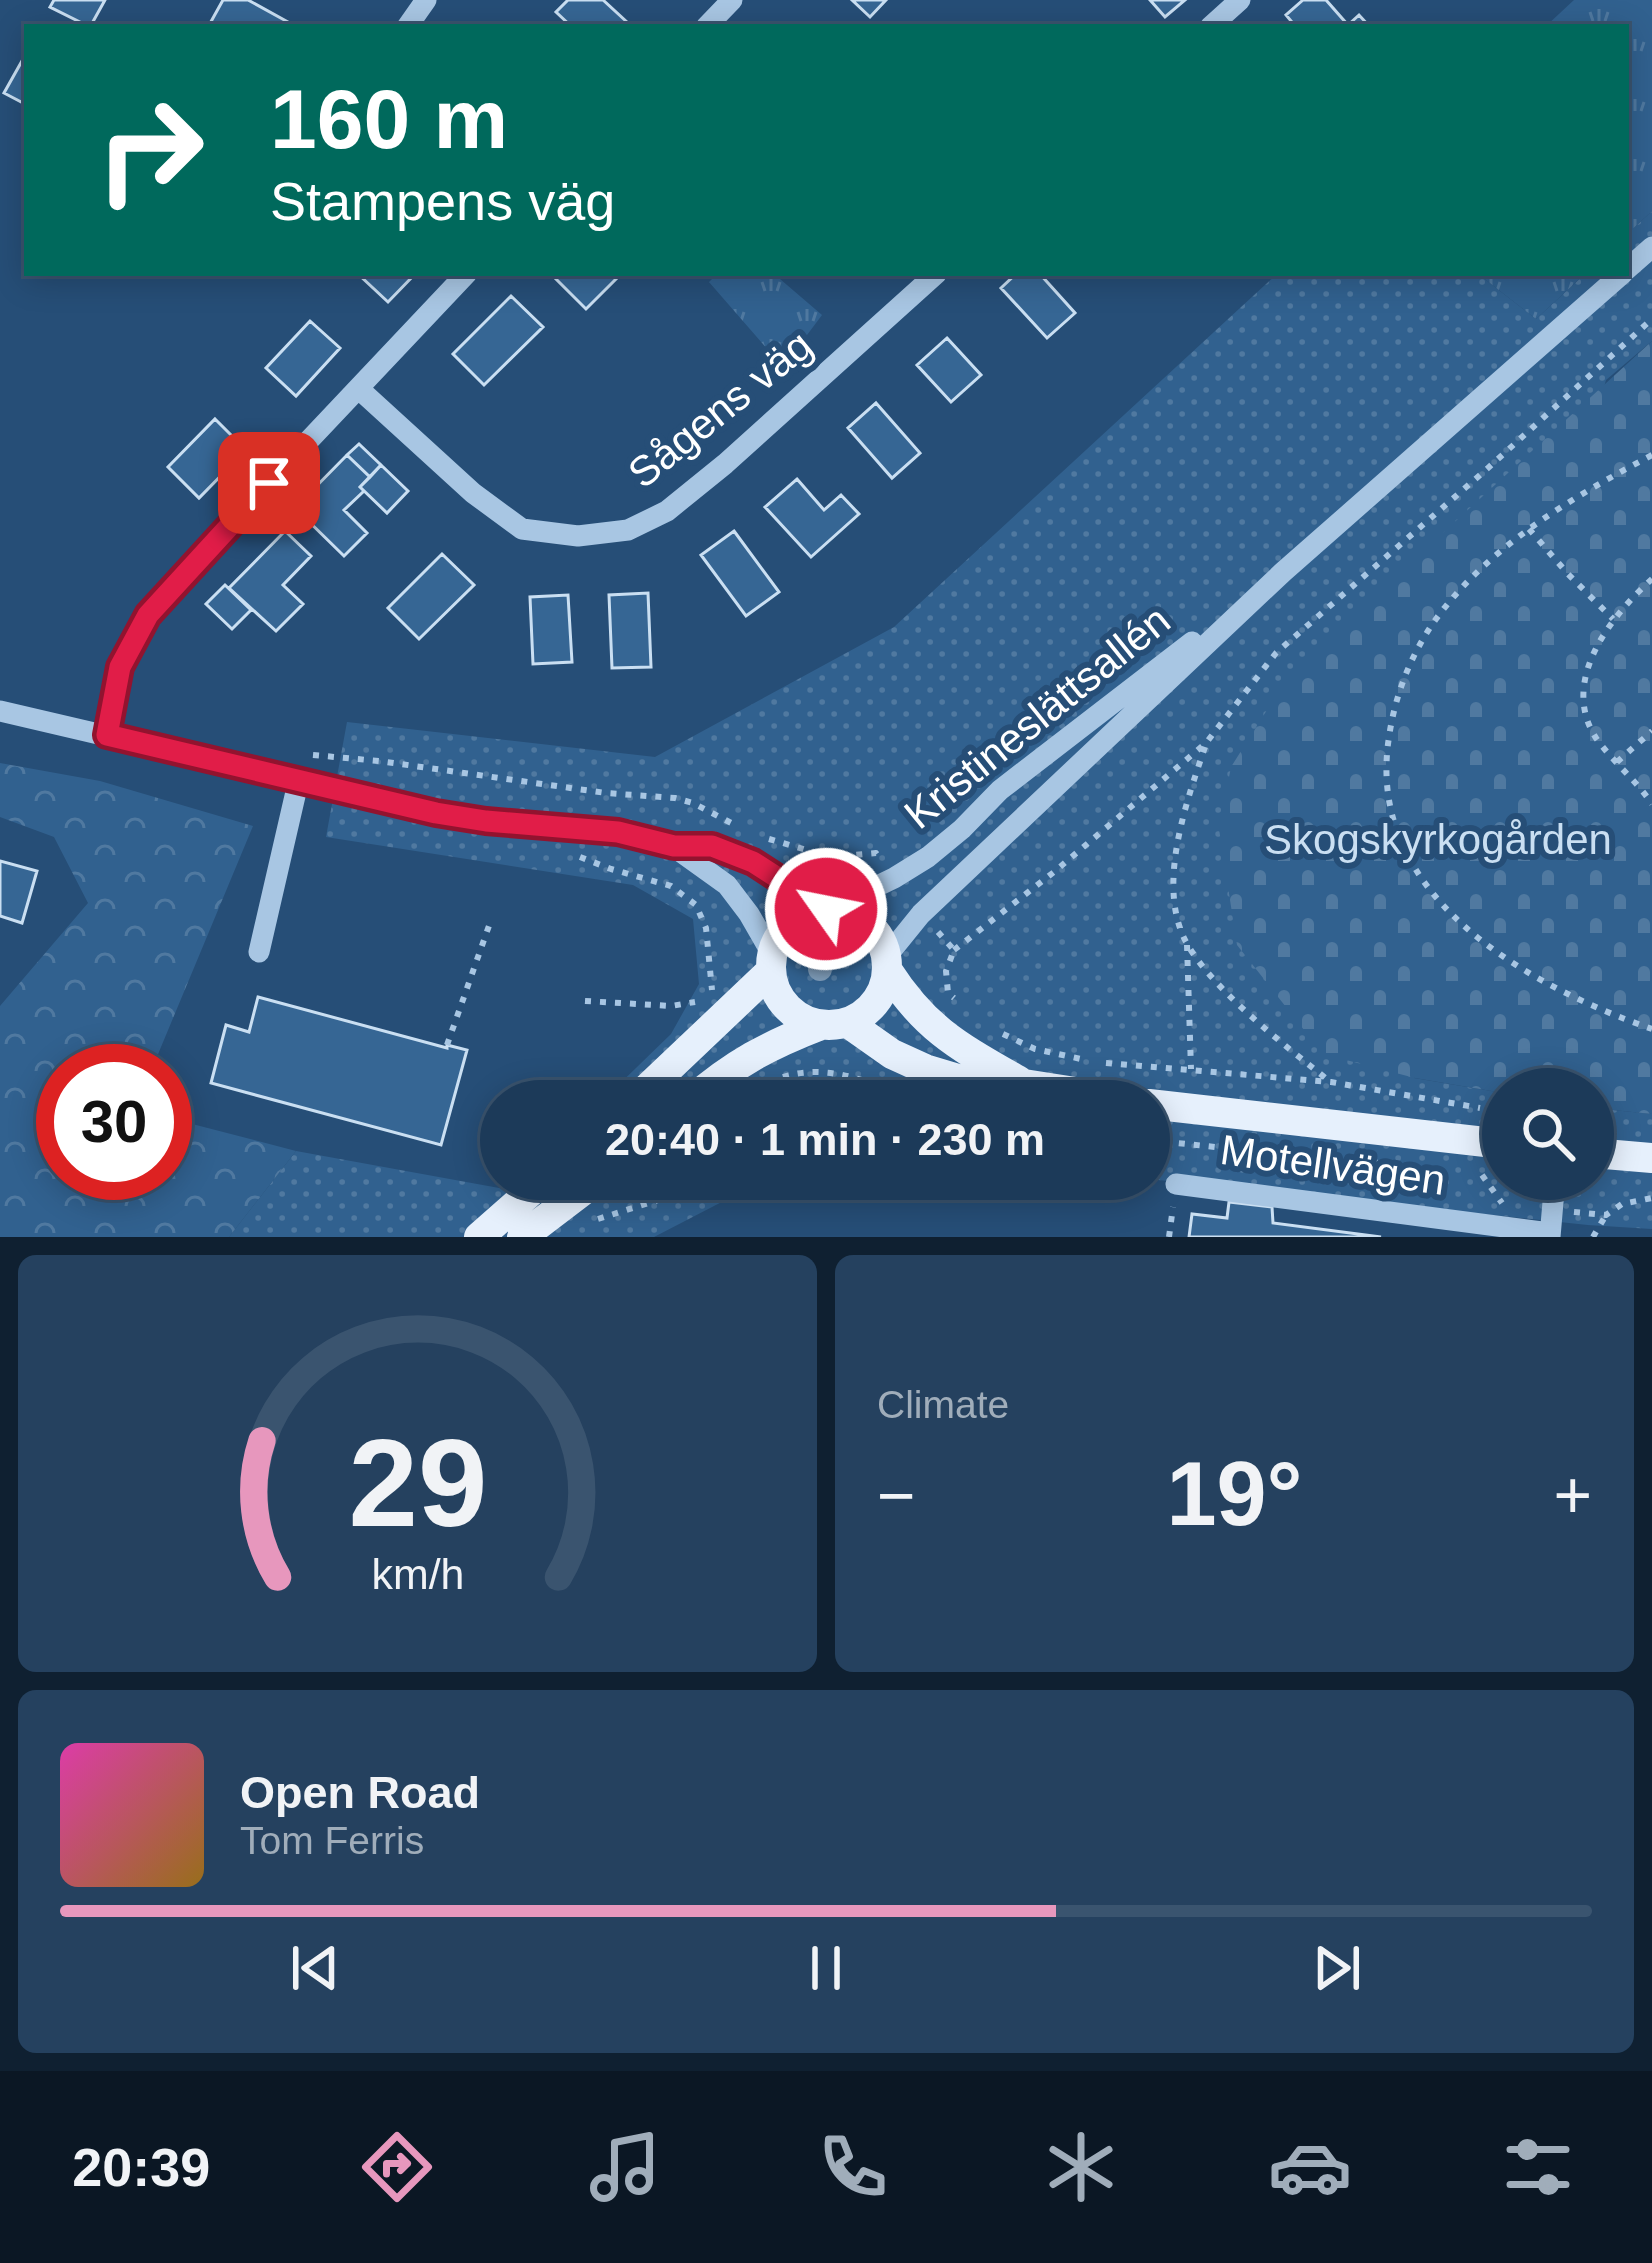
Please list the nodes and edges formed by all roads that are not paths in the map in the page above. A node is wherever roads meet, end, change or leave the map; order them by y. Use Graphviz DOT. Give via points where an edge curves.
graph roads {
  1 [pos="732,0"];
  2 [pos="1240,0"];
  3 [pos="709,24"];
  4 [pos="1213,24"];
  5 [pos="1652,247"];
  6 [pos="1629,268"];
  7 [pos="464,276"];
  8 [pos="934,276"];
  9 [pos="1620,276"];
  10 [pos="359,389"];
  11 [pos="1283,572"];
  12 [pos="0,711"];
  13 [pos="107,735"];
  14 [pos="298,783"];
  15 [pos="674,846"];
  16 [pos="829,909"];
  17 [pos="259,952"];
  18 [pos="771,963"];
  19 [pos="888,964"];
  20 [pos="834,1024"];
  21 [pos="655,1080"];
  22 [pos="715,1080"];
  23 [pos="962,1080"];
  24 [pos="1017,1080"];
  25 [pos="1170,1106"];
  26 [pos="1482,1142"];
  27 [pos="1614,1155"];
  28 [pos="1652,1158"];
  29 [pos="1176,1184"];
  30 [pos="521,1200"];
  31 [pos="570,1200"];
  32 [pos="1553,1200"];
  33 [pos="1550,1235"];
  34 [pos="479,1237"];
  35 [pos="522,1237"];
  1 -- 3 [label="street"];
  2 -- 4 [label="street"];
  5 -- 6 [label="street, Kristineslättsallén"];
  7 -- 10 [label="street"];
  8 -- 10 [label="street, Sågens väg" via="725,464 667,511 628,530 578,536 522,529"];
  9 -- 11 [label="street, Kristineslättsallén"];
  10 -- 13 [label="street" via="148,615 120,667"];
  11 -- 16 [label="street, Kristineslättsallén" via="1000,790 928,857"];
  11 -- 19 [label="street, Kristineslättsallén" via="921,914"];
  12 -- 13 [label="street"];
  13 -- 14 [label="street"];
  14 -- 15 [label="street" via="436,813 618,832"];
  14 -- 17 [label="street"];
  15 -- 16 [label="street" via="712,846 753,862"];
  15 -- 18 [label="street" via="727,886"];
  16 -- 18 [label="main road" via="792,922"];
  16 -- 19 [label="main road" via="868,923"];
  18 -- 20 [label="main road" via="786,1007"];
  18 -- 21 [label="main road"];
  19 -- 20 [label="main road" via="868,1012"];
  19 -- 24 [label="main road" via="924,1018"];
  20 -- 22 [label="main road" via="756,1052"];
  20 -- 23 [label="main road"];
  25 -- 26 [label="main road"];
  27 -- 28 [label="main road"];
  29 -- 33 [label="street, Motellvägen"];
  30 -- 34 [label="main road"];
  31 -- 35 [label="main road"];
  32 -- 33 [label="street, Motellvägen"];
}
